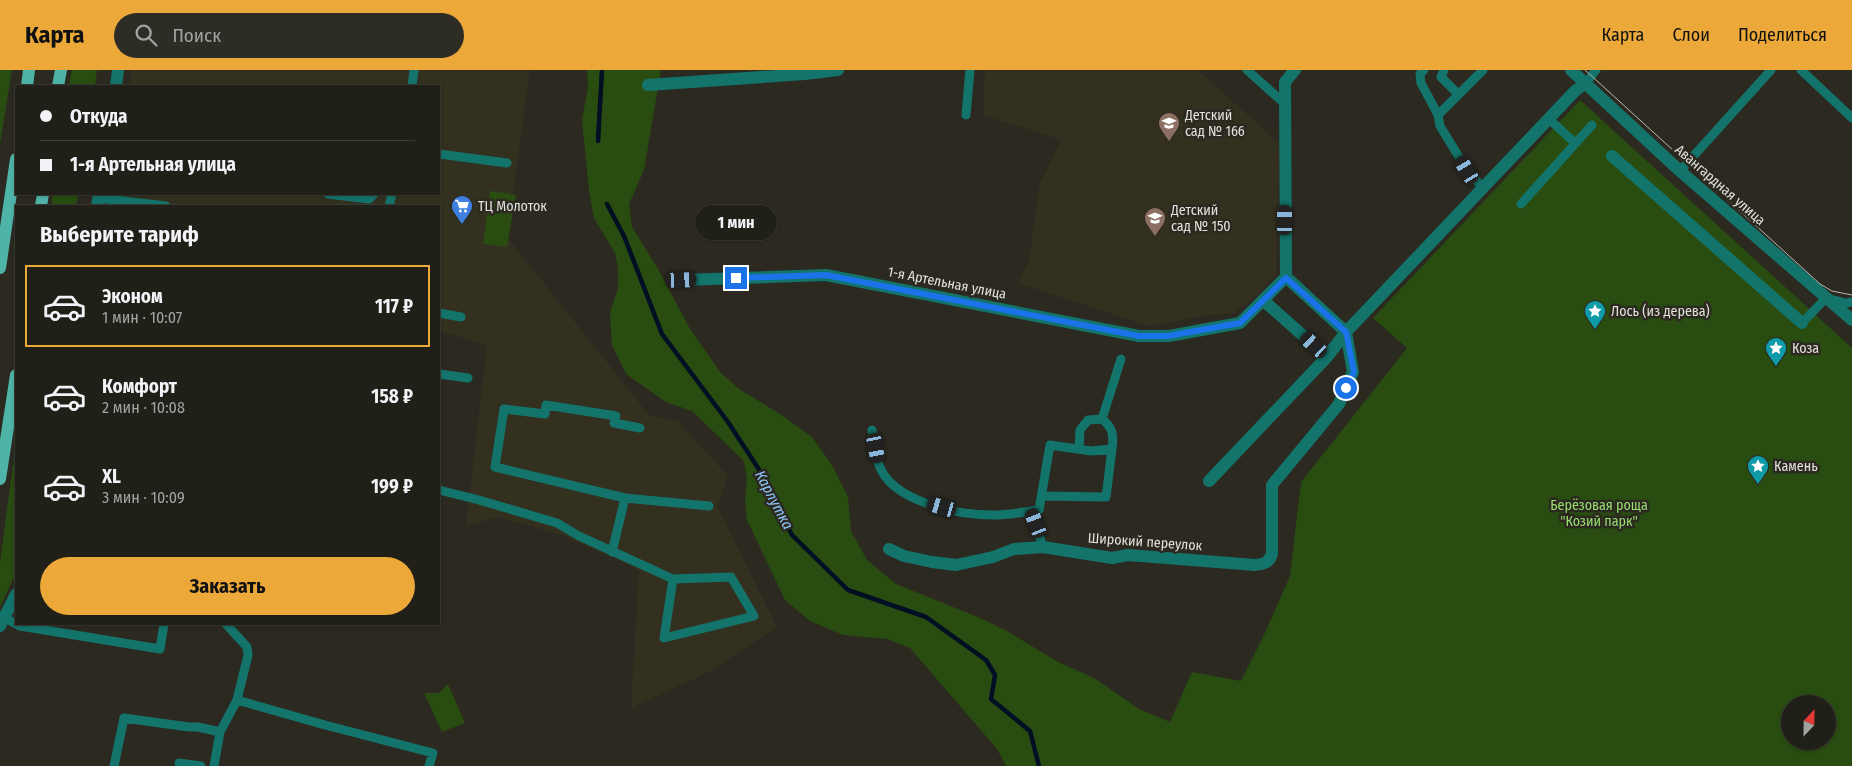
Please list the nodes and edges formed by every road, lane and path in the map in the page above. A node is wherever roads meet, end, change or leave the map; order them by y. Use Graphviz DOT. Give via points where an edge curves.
graph roads {
  1 [pos="29,70"];
  2 [pos="61,70"];
  3 [pos="118,70"];
  4 [pos="414,70"];
  5 [pos="838,70"];
  6 [pos="970,70"];
  7 [pos="1247,70"];
  8 [pos="1295,70"];
  9 [pos="1424,70"];
  10 [pos="1444,70"];
  11 [pos="1483,70"];
  12 [pos="1571,70"];
  13 [pos="1596,70"];
  14 [pos="1772,70"];
  15 [pos="1801,70"];
  16 [pos="1586,83"];
  17 [pos="414,84"];
  18 [pos="27,85"];
  19 [pos="58,85"];
  20 [pos="116,85"];
  21 [pos="648,85"];
  22 [pos="1458,94"];
  23 [pos="1285,104"];
  24 [pos="966,115"];
  25 [pos="1438,115"];
  26 [pos="1852,118"];
  27 [pos="1548,120"];
  28 [pos="1592,125"];
  29 [pos="1575,144"];
  30 [pos="440,154"];
  31 [pos="1612,156"];
  32 [pos="506,163"];
  33 [pos="15,166"];
  34 [pos="1680,171"];
  35 [pos="1484,188"];
  36 [pos="335,195"];
  37 [pos="98,199"];
  38 [pos="369,200"];
  39 [pos="1521,204"];
  40 [pos="156,205"];
  41 [pos="0,268"];
  42 [pos="1286,278"];
  43 [pos="682,280"];
  44 [pos="1826,298"];
  45 [pos="1264,301"];
  46 [pos="1852,302"];
  47 [pos="440,313"];
  48 [pos="461,317"];
  49 [pos="1852,320"];
  50 [pos="1802,323"];
  51 [pos="1346,332"];
  52 [pos="1327,356"];
  53 [pos="1121,359"];
  54 [pos="440,374"];
  55 [pos="468,378"];
  56 [pos="15,382"];
  57 [pos="1102,419"];
  58 [pos="640,428"];
  59 [pos="872,430"];
  60 [pos="1079,449"];
  61 [pos="1112,449"];
  62 [pos="0,479"];
  63 [pos="1209,482"];
  64 [pos="440,490"];
  65 [pos="1042,496"];
  66 [pos="625,498"];
  67 [pos="709,506"];
  68 [pos="1031,511"];
  69 [pos="1043,547"];
  70 [pos="889,550"];
  71 [pos="612,552"];
  72 [pos="672,579"];
  73 [pos="15,596"];
  74 [pos="2,622"];
  75 [pos="15,625"];
  76 [pos="16,625"];
  77 [pos="164,625"];
  78 [pos="227,625"];
  79 [pos="237,700"];
  80 [pos="220,732"];
  81 [pos="178,762"];
  82 [pos="114,766"];
  83 [pos="201,766"];
  84 [pos="214,766"];
  85 [pos="430,766"];
  1 -- 18 [label="main road"];
  2 -- 19 [label="main road"];
  3 -- 20 [label="street"];
  4 -- 17 [label="lane"];
  5 -- 21 [label="street"];
  6 -- 24 [label="lane"];
  7 -- 23 [label="lane"];
  8 -- 23 [label="street" via="1284,82"];
  9 -- 25 [label="lane" via="1420,74 1420,83"];
  10 -- 22 [label="lane" via="1441,77"];
  11 -- 22 [label="lane"];
  12 -- 16 [label="street, Авангардная улица"];
  13 -- 16 [label="lane"];
  14 -- 34 [label="lane"];
  15 -- 26 [label="lane"];
  16 -- 27 [label="street"];
  16 -- 34 [label="street, Авангардная улица"];
  22 -- 25 [label="lane"];
  23 -- 42 [label="street"];
  25 -- 35 [label="lane" via="1440,126 1467,170"];
  27 -- 29 [label="lane"];
  27 -- 35 [label="street"];
  28 -- 29 [label="lane"];
  29 -- 39 [label="lane"];
  30 -- 32 [label="lane"];
  31 -- 50 [label="street"];
  33 -- 41 [label="main road"];
  34 -- 44 [label="street, Авангардная улица"];
  35 -- 51 [label="street"];
  36 -- 38 [label="lane"];
  37 -- 40 [label="lane"];
  42 -- 45 [label="street, 1-я Артельная улица"];
  42 -- 51 [label="street"];
  43 -- 45 [label="street, 1-я Артельная улица" via="826,275 1139,336 1168,336 1240,323"];
  44 -- 46 [label="lane"];
  44 -- 49 [label="street, Авангардная улица"];
  44 -- 50 [label="lane"];
  45 -- 52 [label="street"];
  47 -- 48 [label="lane"];
  51 -- 52 [label="street"];
  51 -- 69 [label="street, Широкий переулок" via="1354,372 1339,404 1272,485 1272,554 1266,563 1255,565 1128,555 1112,558"];
  52 -- 63 [label="street"];
  53 -- 57 [label="lane"];
  54 -- 55 [label="lane"];
  56 -- 62 [label="main road"];
  57 -- 60 [label="lane" via="1088,420 1080,430"];
  57 -- 61 [label="lane" via="1111,426 1114,436"];
  58 -- 66 [label="lane" via="614,423 616,416 546,405 545,414 504,409 495,467"];
  59 -- 68 [label="lane" via="879,466 895,488 911,498 958,512 994,515"];
  60 -- 61 [label="lane"];
  60 -- 65 [label="lane" via="1050,445"];
  61 -- 65 [label="lane" via="1106,497"];
  64 -- 71 [label="lane" via="557,523"];
  65 -- 68 [label="lane" via="1039,510"];
  66 -- 67 [label="lane"];
  66 -- 71 [label="lane"];
  68 -- 69 [label="lane"];
  69 -- 70 [label="street, Широкий переулок" via="1014,549 956,564 932,562"];
  71 -- 72 [label="lane"];
  72 -- 72 [label="lane" via="664,638 754,616 731,577"];
  73 -- 74 [label="street"];
  74 -- 75 [label="lane"];
  76 -- 77 [label="lane" via="160,649"];
  78 -- 79 [label="lane" via="248,647"];
  79 -- 80 [label="lane"];
  79 -- 85 [label="lane" via="433,753"];
  80 -- 82 [label="lane" via="124,718"];
  80 -- 84 [label="lane"];
  81 -- 83 [label="lane"];
}
